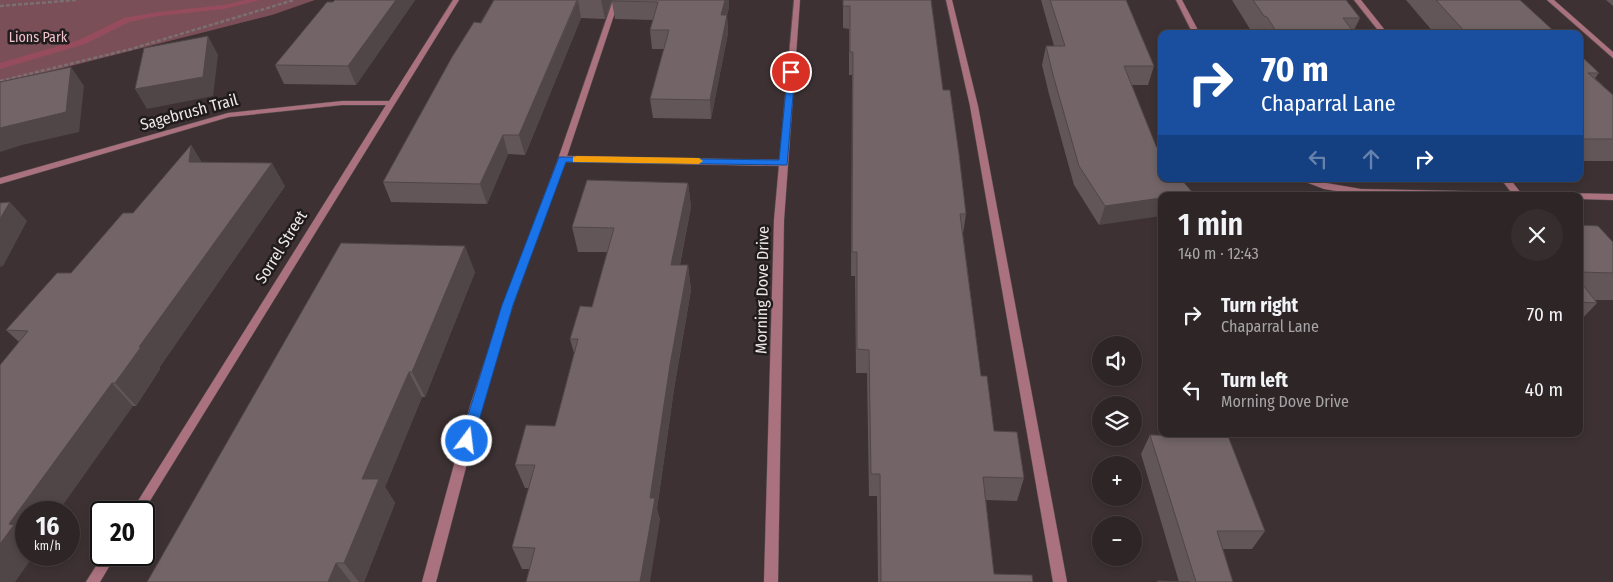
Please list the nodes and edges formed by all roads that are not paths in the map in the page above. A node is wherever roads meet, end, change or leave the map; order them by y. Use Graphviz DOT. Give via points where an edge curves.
graph roads {
  1 [pos="456,0"];
  2 [pos="616,0"];
  3 [pos="797,0"];
  4 [pos="949,0"];
  5 [pos="1179,0"];
  6 [pos="1357,0"];
  7 [pos="1550,0"];
  8 [pos="1195,30"];
  9 [pos="1382,30"];
  10 [pos="1613,56"];
  11 [pos="391,103"];
  12 [pos="562,159"];
  13 [pos="784,163"];
  14 [pos="0,182"];
  15 [pos="1314,182"];
  16 [pos="1507,182"];
  17 [pos="1361,192"];
  18 [pos="1516,192"];
  19 [pos="1583,196"];
  20 [pos="1613,197"];
  21 [pos="143,501"];
  22 [pos="103,566"];
  23 [pos="93,582"];
  24 [pos="429,582"];
  25 [pos="771,582"];
  26 [pos="1060,582"];
  1 -- 11 [label="street, Sorrel Street"];
  2 -- 12 [label="street"];
  3 -- 13 [label="street, Morning Dove Drive"];
  4 -- 26 [label="street" via="974,106"];
  5 -- 8 [label="street"];
  6 -- 9 [label="street"];
  7 -- 10 [label="street"];
  11 -- 14 [label="street, Sagebrush Trail" via="324,104 228,114"];
  11 -- 21 [label="street, Sorrel Street"];
  12 -- 13 [label="street"];
  12 -- 24 [label="street" via="540,214 476,406"];
  13 -- 25 [label="street, Morning Dove Drive" via="779,220"];
  15 -- 17 [label="street"];
  16 -- 18 [label="street"];
  19 -- 20 [label="street"];
  22 -- 23 [label="street"];
}
